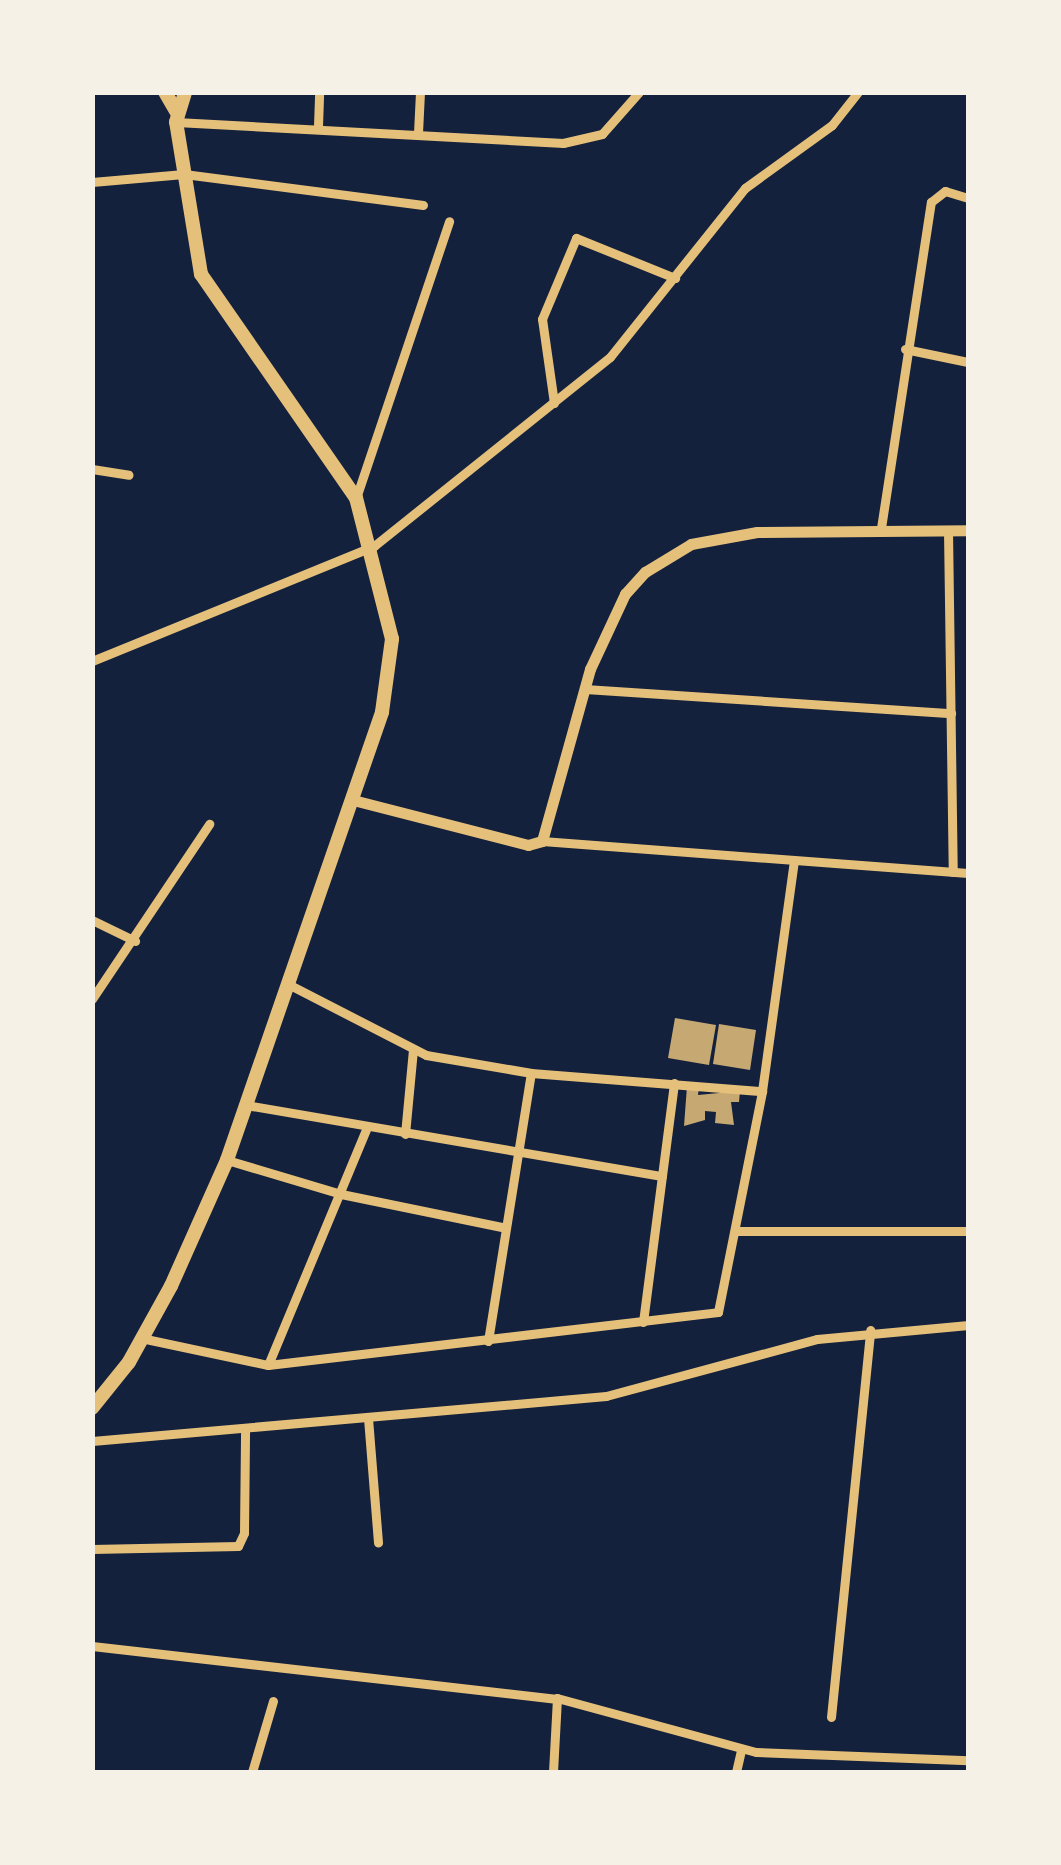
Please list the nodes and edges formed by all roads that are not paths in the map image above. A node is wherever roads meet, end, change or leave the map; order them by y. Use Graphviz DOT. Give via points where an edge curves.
graph roads {
  1 [pos="165,92"];
  2 [pos="184,92"];
  3 [pos="319,92"];
  4 [pos="420,92"];
  5 [pos="640,92"];
  6 [pos="858,92"];
  7 [pos="176,117"];
  8 [pos="318,126"];
  9 [pos="418,133"];
  10 [pos="184,174"];
  11 [pos="92,182"];
  12 [pos="968,198"];
  13 [pos="423,205"];
  14 [pos="450,220"];
  15 [pos="676,278"];
  16 [pos="905,349"];
  17 [pos="968,362"];
  18 [pos="554,403"];
  19 [pos="92,468"];
  20 [pos="129,475"];
  21 [pos="356,498"];
  22 [pos="881,528"];
  23 [pos="948,530"];
  24 [pos="968,530"];
  25 [pos="374,546"];
  26 [pos="92,661"];
  27 [pos="584,689"];
  28 [pos="951,713"];
  29 [pos="353,800"];
  30 [pos="208,824"];
  31 [pos="542,841"];
  32 [pos="794,860"];
  33 [pos="953,872"];
  34 [pos="968,874"];
  35 [pos="92,920"];
  36 [pos="135,941"];
  37 [pos="286,983"];
  38 [pos="92,999"];
  39 [pos="413,1050"];
  40 [pos="531,1072"];
  41 [pos="674,1082"];
  42 [pos="762,1091"];
  43 [pos="246,1105"];
  44 [pos="367,1127"];
  45 [pos="406,1134"];
  46 [pos="514,1152"];
  47 [pos="227,1160"];
  48 [pos="662,1176"];
  49 [pos="340,1194"];
  50 [pos="502,1227"];
  51 [pos="736,1231"];
  52 [pos="968,1231"];
  53 [pos="643,1322"];
  54 [pos="968,1325"];
  55 [pos="870,1330"];
  56 [pos="142,1338"];
  57 [pos="488,1340"];
  58 [pos="268,1365"];
  59 [pos="92,1408"];
  60 [pos="368,1418"];
  61 [pos="245,1429"];
  62 [pos="92,1441"];
  63 [pos="378,1543"];
  64 [pos="92,1549"];
  65 [pos="92,1646"];
  66 [pos="273,1701"];
  67 [pos="555,1703"];
  68 [pos="831,1717"];
  69 [pos="740,1755"];
  70 [pos="968,1760"];
  71 [pos="252,1772"];
  72 [pos="553,1772"];
  73 [pos="736,1772"];
  1 -- 7 [label="main road"];
  2 -- 7 [label="main road"];
  3 -- 8 [label="street"];
  4 -- 9 [label="street"];
  5 -- 9 [label="street" via="602,134 585,140"];
  6 -- 15 [label="street" via="832,125 744,188"];
  7 -- 8 [label="street"];
  7 -- 10 [label="main road"];
  8 -- 9 [label="street"];
  10 -- 11 [label="street"];
  10 -- 13 [label="street"];
  10 -- 21 [label="main road" via="201,274"];
  12 -- 16 [label="street" via="945,190 932,202"];
  14 -- 21 [label="street"];
  15 -- 18 [label="street" via="610,357"];
  15 -- 18 [label="street" via="576,238 542,320"];
  16 -- 17 [label="street"];
  16 -- 22 [label="street"];
  18 -- 25 [label="street"];
  19 -- 20 [label="street"];
  21 -- 25 [label="main road"];
  22 -- 23 [label="street"];
  22 -- 27 [label="street" via="757,532 676,551 632,584"];
  23 -- 24 [label="street"];
  23 -- 28 [label="street"];
  25 -- 26 [label="street"];
  25 -- 29 [label="main road" via="392,640 382,712"];
  27 -- 28 [label="street"];
  27 -- 31 [label="street"];
  28 -- 33 [label="street"];
  29 -- 31 [label="street" via="528,845"];
  29 -- 37 [label="main road"];
  30 -- 36 [label="street"];
  31 -- 32 [label="street"];
  32 -- 33 [label="street"];
  32 -- 42 [label="street"];
  33 -- 34 [label="street"];
  35 -- 36 [label="street"];
  36 -- 38 [label="street"];
  37 -- 39 [label="street"];
  37 -- 43 [label="main road"];
  39 -- 40 [label="street"];
  39 -- 45 [label="street"];
  40 -- 41 [label="street"];
  40 -- 46 [label="street"];
  41 -- 42 [label="street"];
  41 -- 48 [label="street"];
  42 -- 51 [label="street"];
  43 -- 44 [label="street"];
  43 -- 47 [label="main road"];
  44 -- 45 [label="street"];
  44 -- 49 [label="street"];
  45 -- 46 [label="street"];
  46 -- 48 [label="street"];
  46 -- 50 [label="street"];
  47 -- 49 [label="street"];
  47 -- 56 [label="main road"];
  48 -- 53 [label="street"];
  49 -- 50 [label="street"];
  49 -- 58 [label="street"];
  50 -- 57 [label="street"];
  51 -- 52 [label="street"];
  51 -- 53 [label="street" via="718,1312"];
  53 -- 57 [label="street"];
  54 -- 55 [label="street"];
  55 -- 60 [label="street" via="606,1396"];
  55 -- 68 [label="street"];
  56 -- 58 [label="street"];
  56 -- 59 [label="main road"];
  57 -- 58 [label="street"];
  60 -- 61 [label="street"];
  60 -- 63 [label="street"];
  61 -- 62 [label="street"];
  61 -- 64 [label="street" via="244,1533 238,1546"];
  65 -- 67 [label="street"];
  66 -- 71 [label="street"];
  67 -- 69 [label="street"];
  67 -- 72 [label="street"];
  69 -- 70 [label="street"];
  69 -- 73 [label="street"];
}
